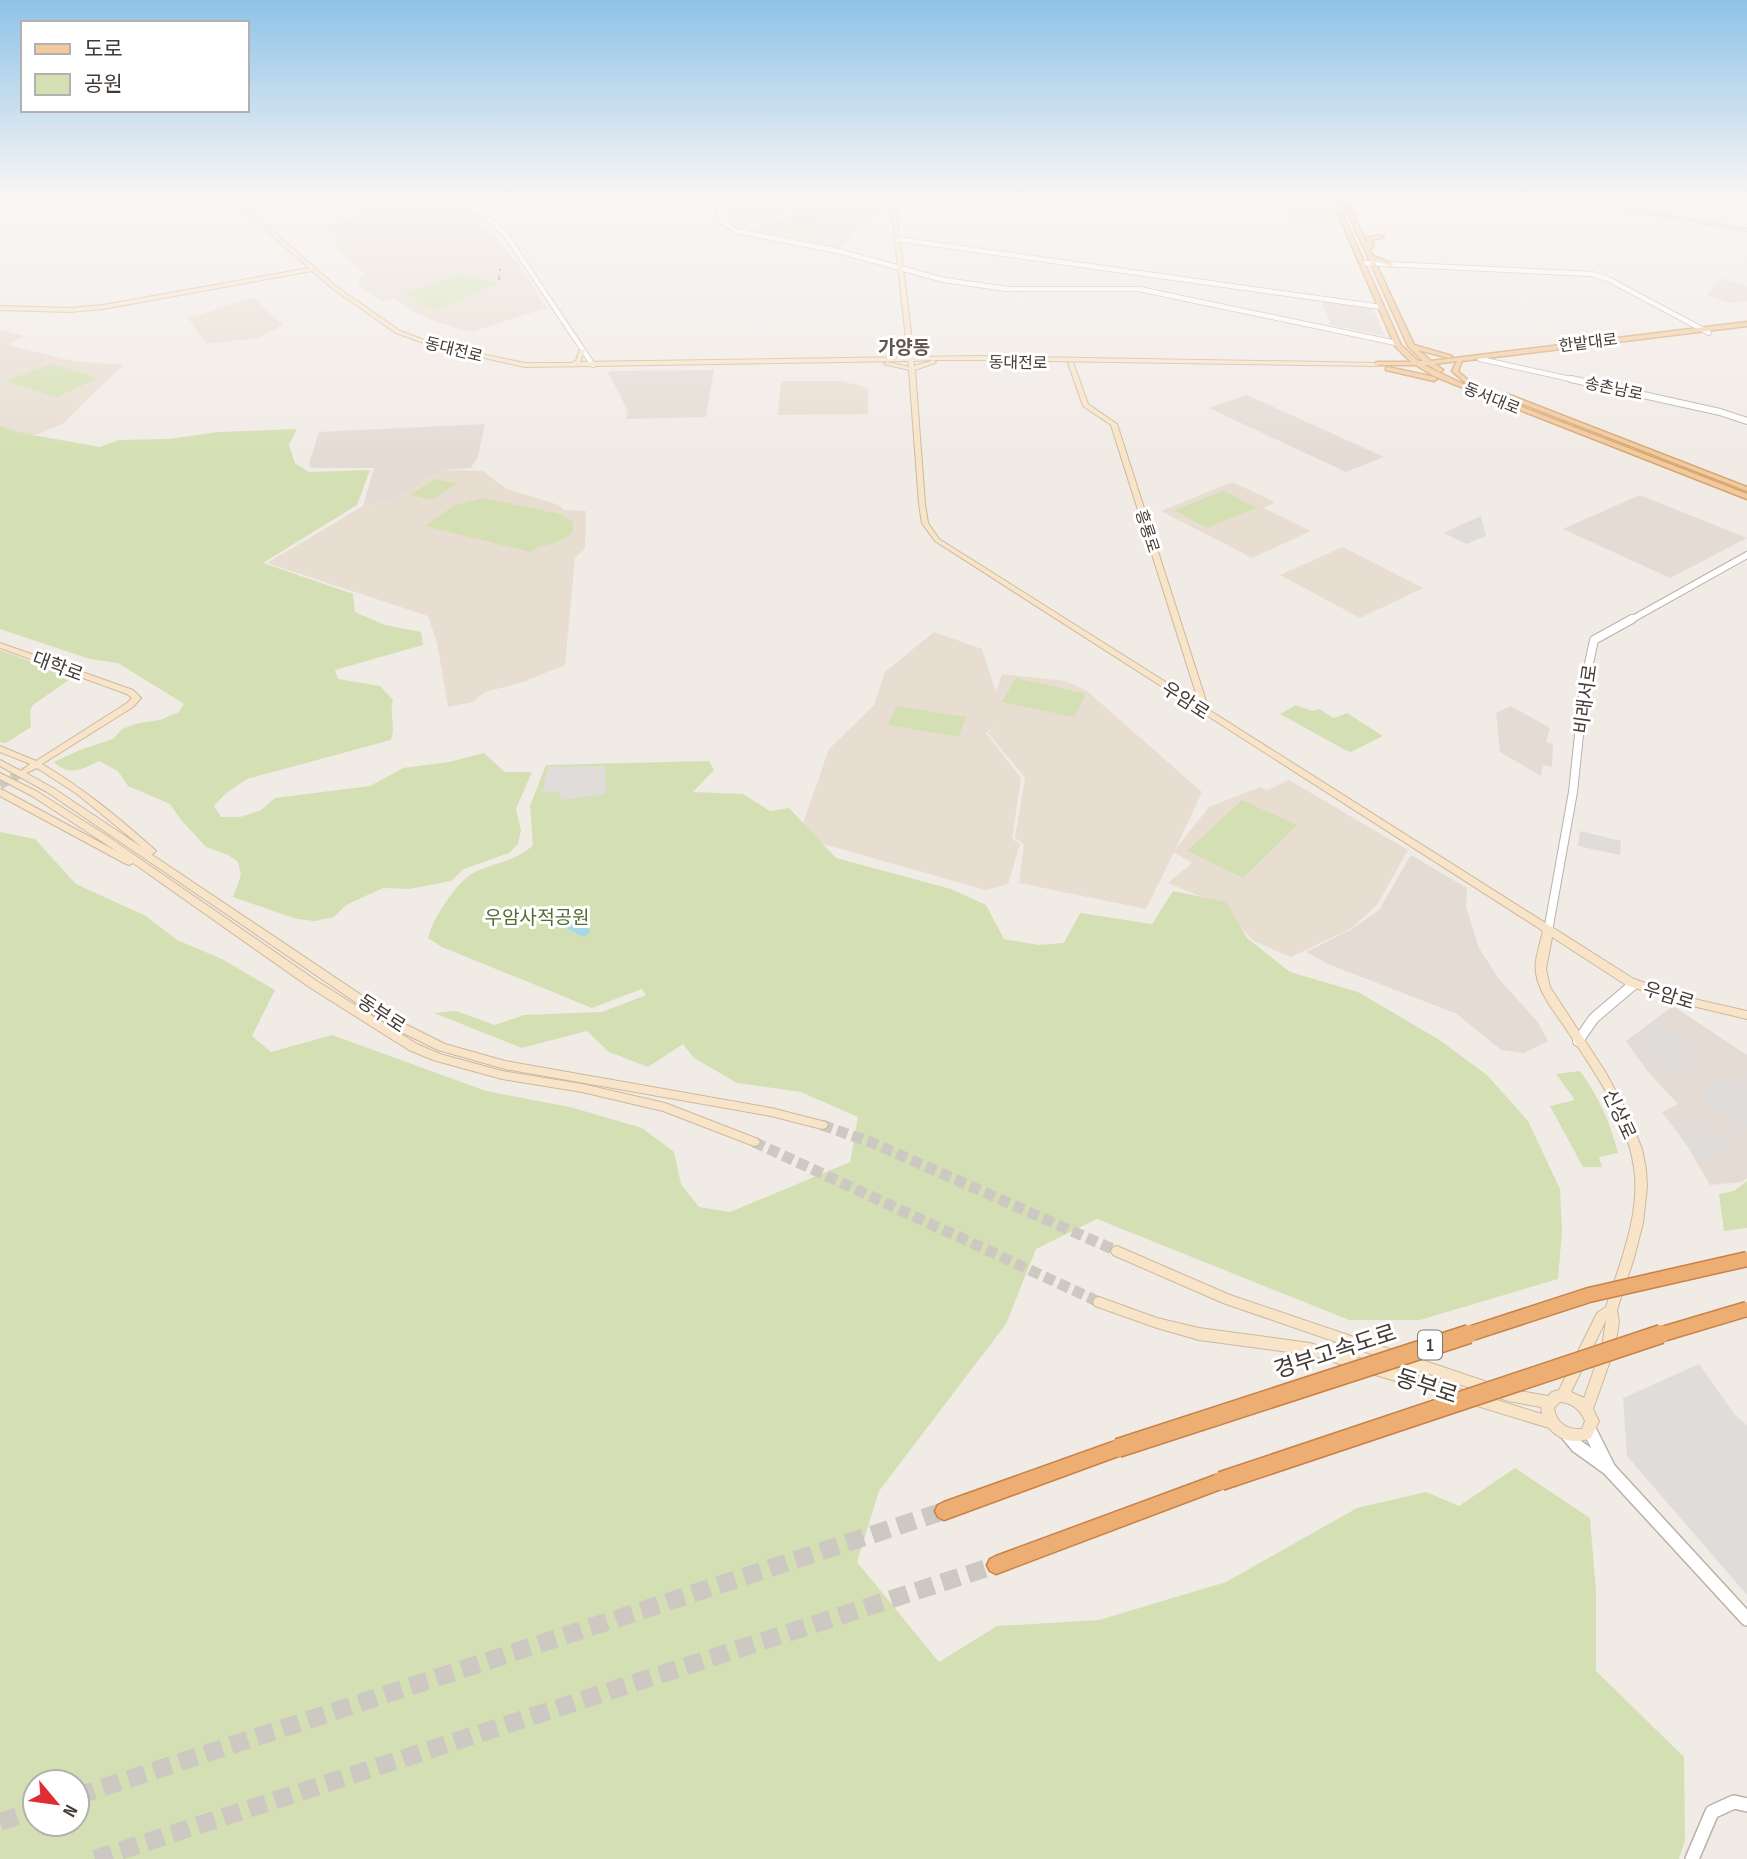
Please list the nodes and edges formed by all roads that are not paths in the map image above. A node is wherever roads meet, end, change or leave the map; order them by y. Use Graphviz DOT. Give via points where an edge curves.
graph roads {
  1 [pos="243,282"];
  2 [pos="330,282"];
  3 [pos="539,282"];
  4 [pos="902,282"];
  5 [pos="964,282"];
  6 [pos="1201,282"];
  7 [pos="1371,282"];
  8 [pos="1381,282"];
  9 [pos="1613,282"];
  10 [pos="1381,307"];
  11 [pos="0,308"];
  12 [pos="1747,326"];
  13 [pos="1700,329"];
  14 [pos="1709,332"];
  15 [pos="1397,345"];
  16 [pos="1411,346"];
  17 [pos="909,348"];
  18 [pos="582,351"];
  19 [pos="1469,357"];
  20 [pos="969,358"];
  21 [pos="1480,359"];
  22 [pos="883,362"];
  23 [pos="1461,362"];
  24 [pos="911,363"];
  25 [pos="1071,363"];
  26 [pos="1431,364"];
  27 [pos="593,365"];
  28 [pos="1418,365"];
  29 [pos="565,366"];
  30 [pos="1377,366"];
  31 [pos="602,368"];
  32 [pos="1465,384"];
  33 [pos="1747,421"];
  34 [pos="1747,489"];
  35 [pos="1747,497"];
  36 [pos="1747,555"];
  37 [pos="0,645"];
  38 [pos="1206,713"];
  39 [pos="0,749"];
  40 [pos="0,763"];
  41 [pos="36,764"];
  42 [pos="25,771"];
  43 [pos="0,776"];
  44 [pos="0,792"];
  45 [pos="180,877"];
  46 [pos="169,884"];
  47 [pos="1548,931"];
  48 [pos="1634,984"];
  49 [pos="1747,1014"];
  50 [pos="1578,1041"];
  51 [pos="822,1125"];
  52 [pos="754,1142"];
  53 [pos="1116,1251"];
  54 [pos="1747,1259"];
  55 [pos="1099,1302"];
  56 [pos="1611,1310"];
  57 [pos="1747,1310"];
  58 [pos="1563,1396"];
  59 [pos="1548,1402"];
  60 [pos="1587,1409"];
  61 [pos="1551,1423"];
  62 [pos="1590,1431"];
  63 [pos="1568,1435"];
  64 [pos="1609,1469"];
  65 [pos="1222,1482"];
  66 [pos="944,1511"];
  67 [pos="996,1566"];
  68 [pos="1747,1619"];
  69 [pos="1747,1805"];
  70 [pos="1692,1859"];
  1 -- 11 [label="main road" via="103,307"];
  2 -- 29 [label="main road, 동대전로" via="378,320 408,336 525,365"];
  3 -- 18 [label="street"];
  4 -- 17 [label="main road, 우암로"];
  5 -- 15 [label="street" via="987,287 1147,290"];
  6 -- 10 [label="street"];
  7 -- 10 [label="main road, 동서대로"];
  8 -- 16 [label="main road, 동서대로"];
  9 -- 13 [label="street"];
  10 -- 15 [label="main road, 동서대로"];
  12 -- 13 [label="main road, 한밭대로"];
  12 -- 14 [label="main road, 한밭대로"];
  13 -- 14 [label="street"];
  13 -- 19 [label="main road, 한밭대로"];
  14 -- 21 [label="main road, 한밭대로"];
  15 -- 28 [label="main road, 동서대로"];
  15 -- 30 [label="main road" via="1395,360"];
  16 -- 19 [label="main road"];
  16 -- 26 [label="main road, 동서대로"];
  17 -- 20 [label="main road" via="933,356"];
  17 -- 22 [label="main road"];
  17 -- 24 [label="main road, 우암로"];
  18 -- 27 [label="street"];
  18 -- 29 [label="main road" via="578,362"];
  19 -- 26 [label="main road, 한밭대로"];
  20 -- 24 [label="main road, 동대전로"];
  20 -- 30 [label="main road, 동대전로"];
  21 -- 23 [label="main road, 한밭대로"];
  21 -- 33 [label="street, 송촌남로"];
  22 -- 24 [label="main road"];
  22 -- 24 [label="main road, 동대전로"];
  22 -- 31 [label="main road, 동대전로"];
  22 -- 31 [label="main road, 동대전로"];
  23 -- 26 [label="main road, 한밭대로"];
  23 -- 32 [label="main road" via="1455,371"];
  24 -- 25 [label="main road, 동대전로"];
  24 -- 38 [label="main road, 우암로" via="922,504 930,532 961,557"];
  25 -- 30 [label="main road, 동대전로"];
  25 -- 38 [label="main road, 흥룡로" via="1085,405 1114,424"];
  26 -- 28 [label="main road, 동대전로"];
  26 -- 32 [label="main road, 동서대로"];
  27 -- 29 [label="main road, 동대전로"];
  27 -- 31 [label="main road, 동대전로"];
  28 -- 30 [label="main road, 동대전로"];
  28 -- 32 [label="main road, 동서대로"];
  30 -- 32 [label="main road"];
  32 -- 34 [label="main road, 동서대로"];
  32 -- 35 [label="main road, 동서대로"];
  36 -- 47 [label="street, 비래서로" via="1594,640"];
  37 -- 41 [label="main road, 대학로" via="116,687 126,699 118,712"];
  38 -- 47 [label="main road, 우암로"];
  39 -- 41 [label="main road"];
  40 -- 45 [label="main road, 동부로" via="50,790"];
  41 -- 42 [label="main road, 대학로"];
  41 -- 45 [label="main road" via="107,813"];
  43 -- 46 [label="main road, 동부로" via="35,794"];
  44 -- 46 [label="main road"];
  45 -- 51 [label="main road, 동부로" via="399,1026 442,1047 505,1065"];
  46 -- 52 [label="main road, 동부로" via="413,1047 490,1072 664,1107"];
  47 -- 48 [label="main road, 우암로"];
  47 -- 50 [label="main road, 신상로" via="1541,975"];
  48 -- 49 [label="main road, 우암로"];
  48 -- 50 [label="street" via="1594,1018"];
  50 -- 56 [label="main road, 신상로" via="1621,1110 1640,1169 1641,1206"];
  53 -- 59 [label="main road, 동부로" via="1227,1299 1508,1395"];
  54 -- 66 [label="highway, 경부고속도로 / 1, bridge" via="1589,1295 1118,1448"];
  55 -- 61 [label="main road, 동부로" via="1199,1334 1310,1349"];
  56 -- 58 [label="main road" via="1601,1317"];
  56 -- 60 [label="main road" via="1614,1322"];
  57 -- 65 [label="highway, bridge" via="1676,1329"];
  58 -- 59 [label="main road"];
  58 -- 60 [label="main road"];
  59 -- 61 [label="main road"];
  60 -- 62 [label="main road"];
  61 -- 63 [label="main road"];
  62 -- 63 [label="main road"];
  62 -- 64 [label="street"];
  63 -- 64 [label="street"];
  64 -- 68 [label="street"];
  65 -- 67 [label="highway"];
  69 -- 70 [label="street" via="1734,1802 1712,1812"];
}
